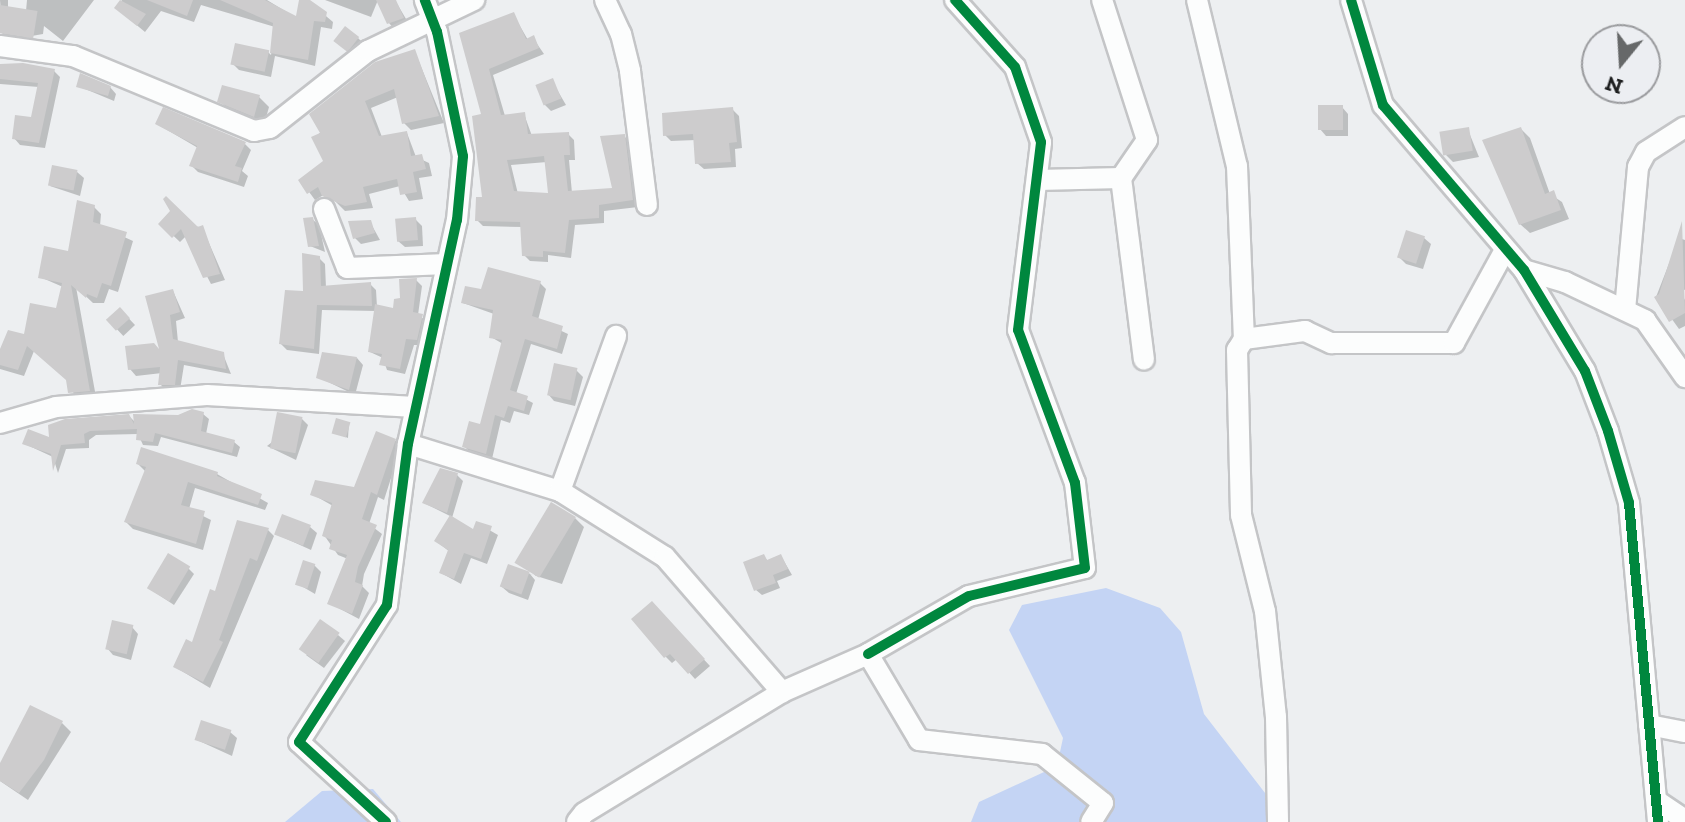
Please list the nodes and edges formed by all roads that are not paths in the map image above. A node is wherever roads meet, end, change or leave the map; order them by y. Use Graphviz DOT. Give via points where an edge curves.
graph roads {
  1 [pos="425,0"];
  2 [pos="474,0"];
  3 [pos="605,0"];
  4 [pos="955,0"];
  5 [pos="1102,0"];
  6 [pos="1197,0"];
  7 [pos="1351,0"];
  8 [pos="434,20"];
  9 [pos="0,46"];
  10 [pos="1685,127"];
  11 [pos="1121,178"];
  12 [pos="1038,180"];
  13 [pos="647,205"];
  14 [pos="324,209"];
  15 [pos="1505,250"];
  16 [pos="447,264"];
  17 [pos="1524,270"];
  18 [pos="1625,310"];
  19 [pos="616,336"];
  20 [pos="1244,339"];
  21 [pos="1144,360"];
  22 [pos="1685,377"];
  23 [pos="415,407"];
  24 [pos="0,423"];
  25 [pos="408,444"];
  26 [pos="560,491"];
  27 [pos="868,654"];
  28 [pos="782,692"];
  29 [pos="1649,725"];
  30 [pos="1685,732"];
  31 [pos="1659,812"];
  32 [pos="1685,820"];
  33 [pos="386,822"];
  34 [pos="577,822"];
  35 [pos="1091,822"];
  36 [pos="1278,822"];
  1 -- 8 [label="street"];
  2 -- 8 [label="street"];
  3 -- 13 [label="street" via="630,71"];
  4 -- 12 [label="street" via="1015,67 1041,142"];
  5 -- 11 [label="street" via="1147,140"];
  6 -- 20 [label="street" via="1237,166"];
  7 -- 15 [label="street" via="1383,105"];
  8 -- 9 [label="street" via="368,51 270,128 254,131 73,56"];
  8 -- 16 [label="street" via="463,156"];
  10 -- 18 [label="street" via="1646,152 1638,167"];
  11 -- 12 [label="street"];
  11 -- 21 [label="street"];
  12 -- 27 [label="street" via="1018,330 1075,483 1085,568 969,596"];
  14 -- 16 [label="street" via="347,268"];
  15 -- 17 [label="street"];
  15 -- 20 [label="street" via="1454,343 1331,343 1305,331"];
  16 -- 23 [label="street"];
  17 -- 18 [label="street"];
  17 -- 29 [label="street" via="1585,371 1621,469 1629,503"];
  18 -- 22 [label="street" via="1657,332"];
  19 -- 26 [label="street"];
  20 -- 36 [label="street" via="1237,350 1241,515 1265,611 1276,717"];
  23 -- 24 [label="street" via="207,395 56,407"];
  23 -- 25 [label="street"];
  25 -- 26 [label="street"];
  25 -- 33 [label="street" via="387,605 299,742"];
  26 -- 28 [label="street" via="665,557"];
  27 -- 28 [label="street"];
  27 -- 35 [label="street" via="919,740 1042,754 1103,803"];
  28 -- 34 [label="street"];
  29 -- 30 [label="street"];
  29 -- 31 [label="street"];
  31 -- 32 [label="street"];
}
